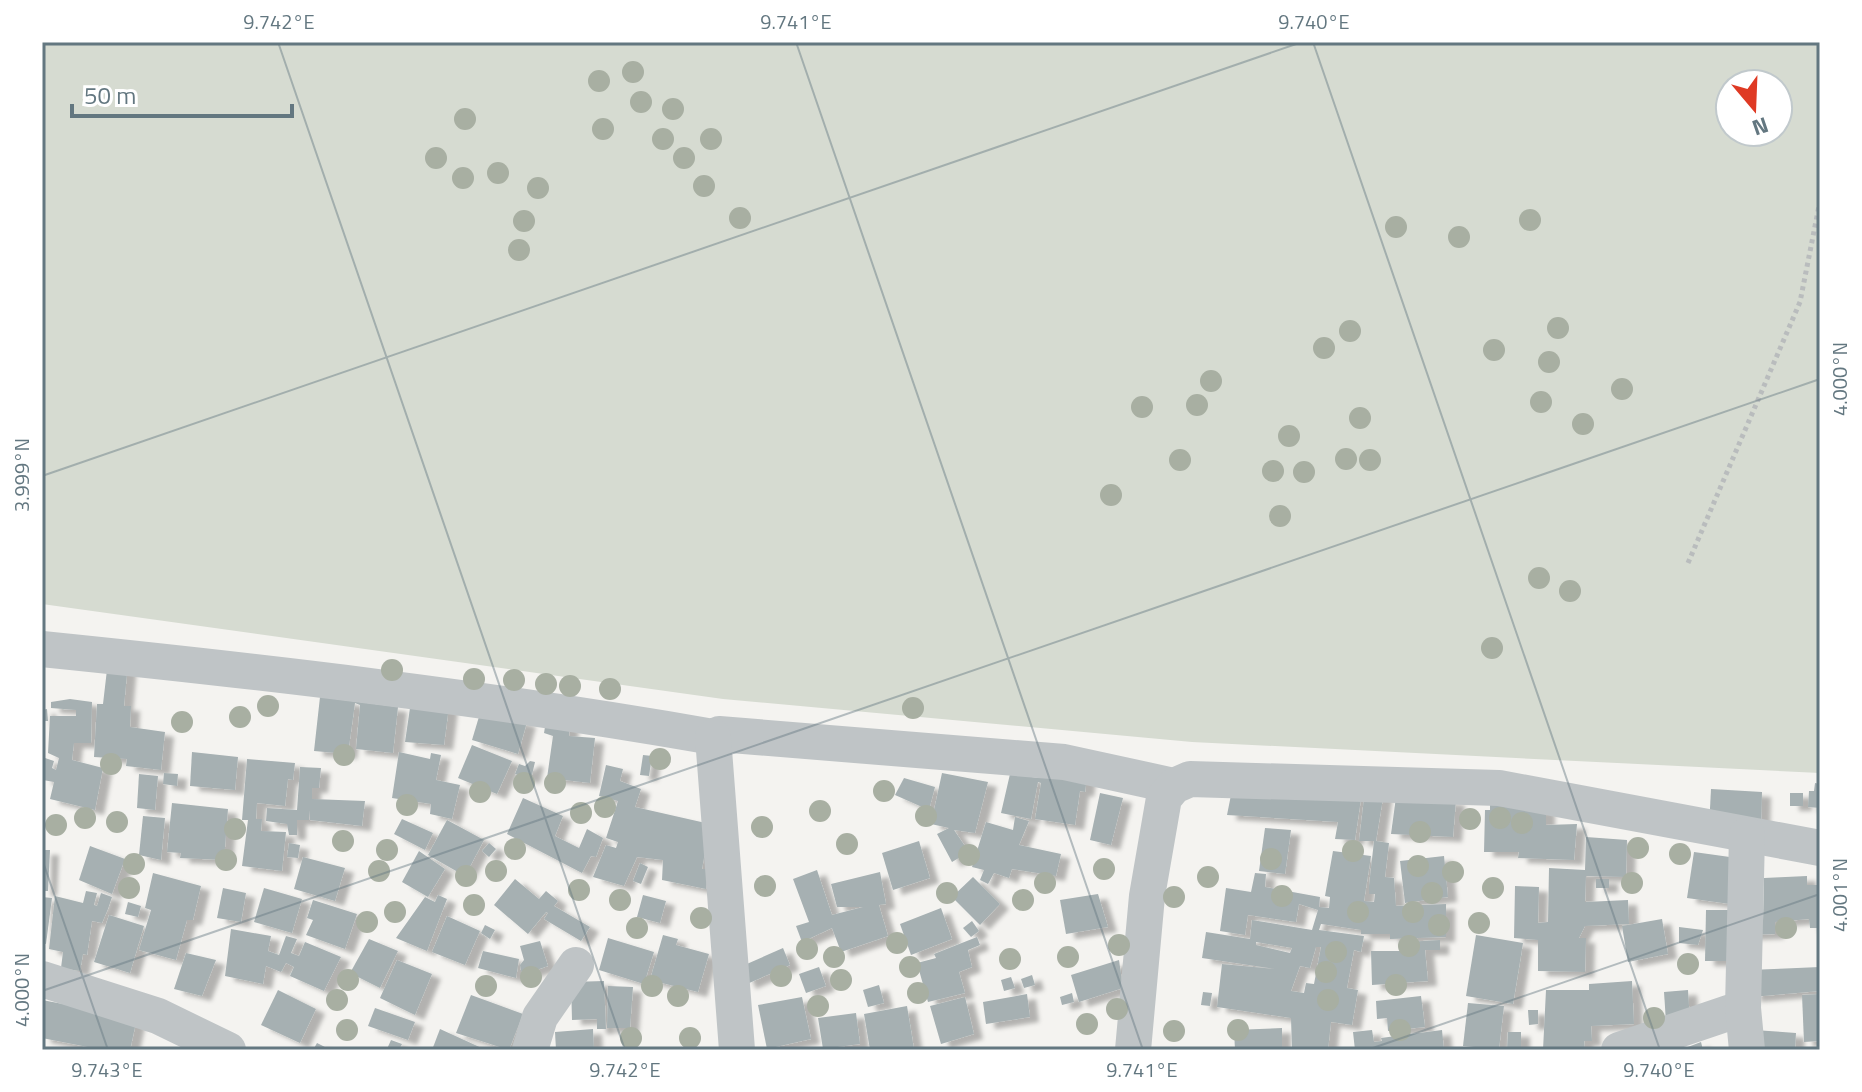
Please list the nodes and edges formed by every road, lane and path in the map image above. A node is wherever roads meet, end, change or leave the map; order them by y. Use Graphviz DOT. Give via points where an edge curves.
graph roads {
  1 [pos="1820,201"];
  2 [pos="1688,563"];
  3 [pos="42,649"];
  4 [pos="713,737"];
  5 [pos="1174,786"];
  6 [pos="1747,835"];
  7 [pos="1820,848"];
  8 [pos="576,965"];
  9 [pos="42,979"];
  10 [pos="1743,1008"];
  11 [pos="228,1050"];
  12 [pos="530,1050"];
  13 [pos="737,1050"];
  14 [pos="1133,1050"];
  15 [pos="1619,1050"];
  16 [pos="1747,1050"];
  1 -- 2 [label="path" via="1800,302"];
  3 -- 4 [label="street" via="337,680"];
  4 -- 5 [label="street" via="1064,762"];
  4 -- 13 [label="street"];
  5 -- 6 [label="street" via="1190,779 1499,788"];
  5 -- 14 [label="street" via="1164,798 1147,896"];
  6 -- 7 [label="street"];
  6 -- 10 [label="street"];
  8 -- 12 [label="street" via="540,1017"];
  9 -- 11 [label="street" via="158,1016"];
  10 -- 15 [label="street"];
  10 -- 16 [label="street"];
}
